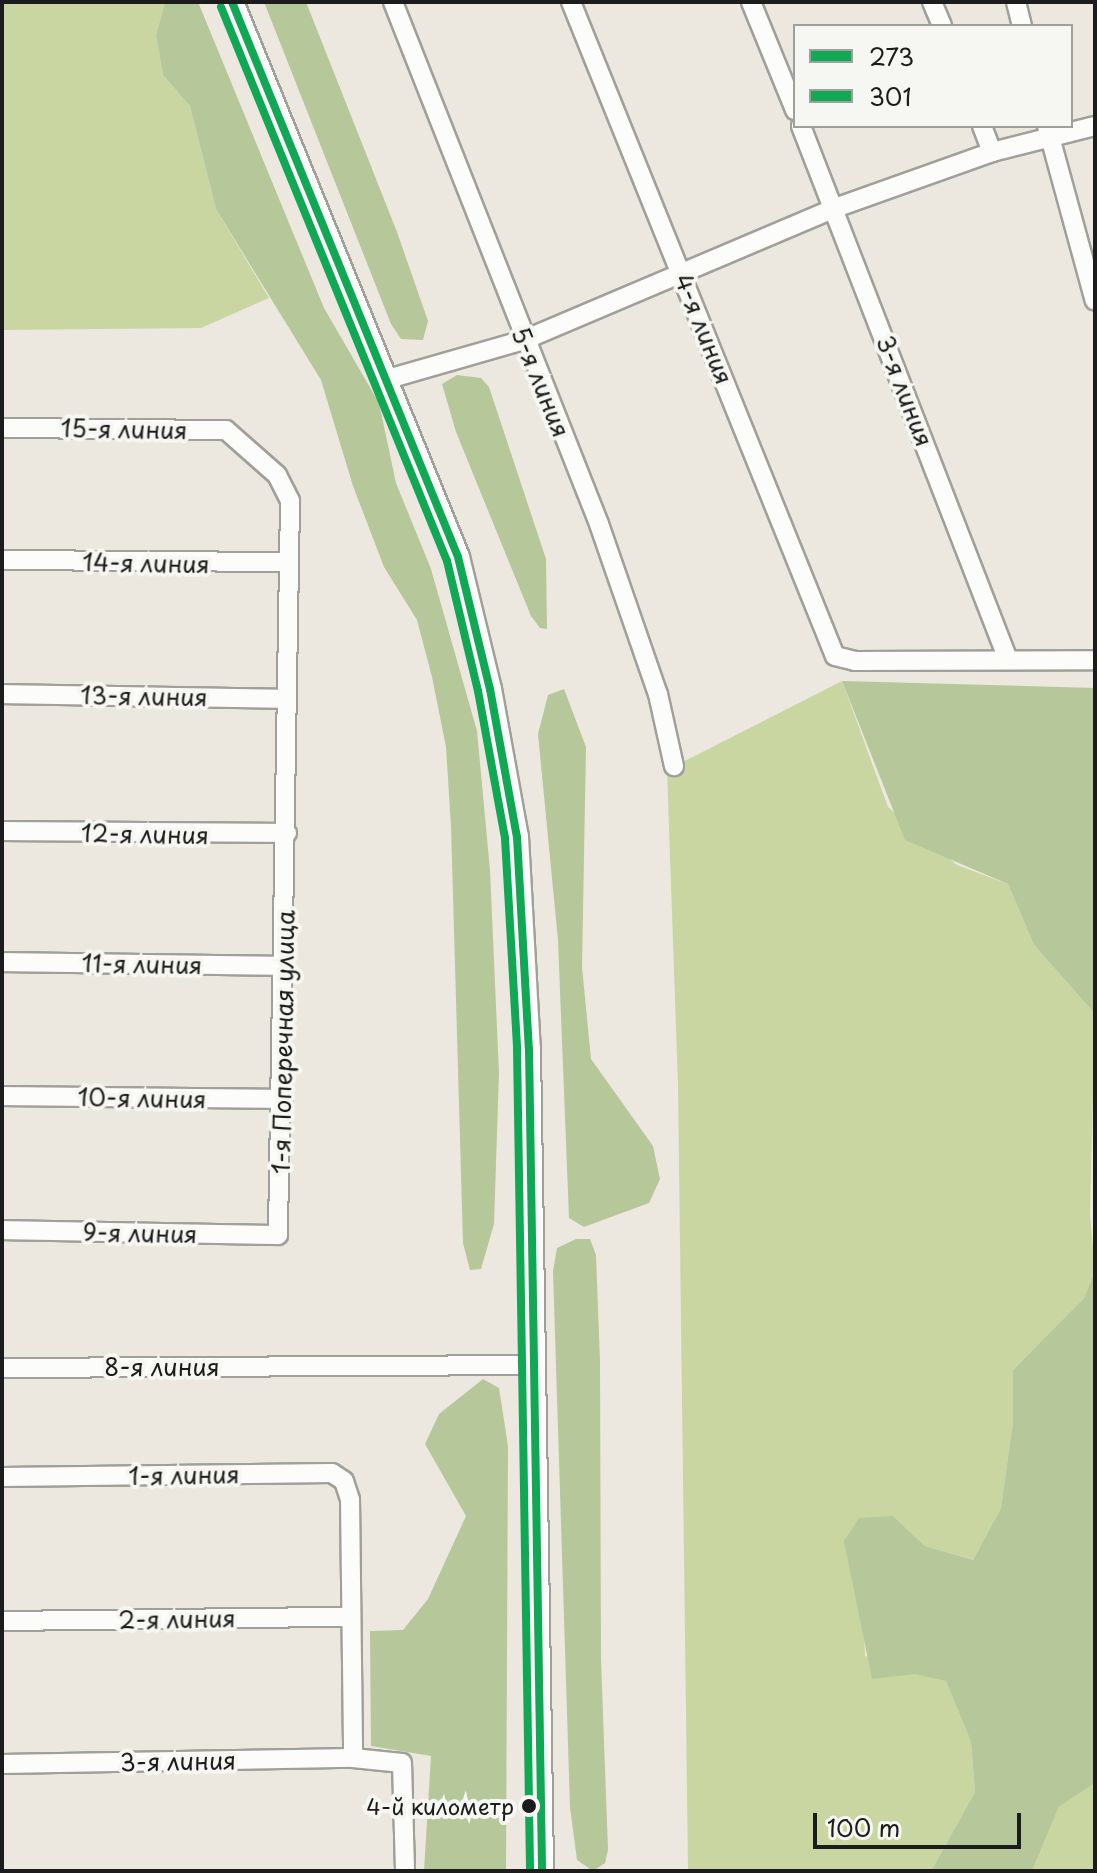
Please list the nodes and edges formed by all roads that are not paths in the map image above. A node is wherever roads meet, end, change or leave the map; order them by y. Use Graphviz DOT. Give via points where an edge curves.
graph roads {
  1 [pos="232,2"];
  2 [pos="393,2"];
  3 [pos="571,2"];
  4 [pos="751,2"];
  5 [pos="932,2"];
  6 [pos="1016,2"];
  7 [pos="941,24"];
  8 [pos="1022,24"];
  9 [pos="793,105"];
  10 [pos="1095,126"];
  11 [pos="802,128"];
  12 [pos="983,128"];
  13 [pos="1048,132"];
  14 [pos="992,152"];
  15 [pos="835,208"];
  16 [pos="681,272"];
  17 [pos="1095,301"];
  18 [pos="524,340"];
  19 [pos="388,379"];
  20 [pos="2,428"];
  21 [pos="242,441"];
  22 [pos="2,560"];
  23 [pos="289,562"];
  24 [pos="1007,657"];
  25 [pos="1095,660"];
  26 [pos="2,694"];
  27 [pos="286,699"];
  28 [pos="674,766"];
  29 [pos="2,831"];
  30 [pos="288,841"];
  31 [pos="2,962"];
  32 [pos="282,966"];
  33 [pos="2,1096"];
  34 [pos="283,1099"];
  35 [pos="2,1230"];
  36 [pos="278,1235"];
  37 [pos="535,1365"];
  38 [pos="2,1368"];
  39 [pos="2,1477"];
  40 [pos="351,1617"];
  41 [pos="2,1621"];
  42 [pos="353,1758"];
  43 [pos="2,1764"];
  44 [pos="405,1871"];
  45 [pos="542,1871"];
  1 -- 19 [label="main road"];
  2 -- 18 [label="street, 5-я линия"];
  3 -- 16 [label="street, 4-я линия"];
  4 -- 9 [label="street"];
  5 -- 7 [label="street"];
  6 -- 8 [label="street"];
  10 -- 13 [label="street"];
  11 -- 15 [label="street, 3-я линия"];
  12 -- 14 [label="street"];
  13 -- 14 [label="street"];
  13 -- 17 [label="street"];
  14 -- 15 [label="street"];
  15 -- 16 [label="street"];
  15 -- 24 [label="street, 3-я линия"];
  16 -- 18 [label="street"];
  16 -- 24 [label="street, 4-я линия" via="835,656 855,661"];
  18 -- 19 [label="street"];
  18 -- 28 [label="street, 5-я линия" via="630,609 658,694"];
  19 -- 37 [label="main road" via="458,557 490,689 517,837 529,1049"];
  20 -- 21 [label="street, 15-я линия" via="226,430"];
  21 -- 23 [label="street, 1-я Поперечная улица" via="277,475 290,501"];
  22 -- 23 [label="street, 14-я линия"];
  23 -- 27 [label="street, 1-я Поперечная улица"];
  24 -- 25 [label="street"];
  26 -- 27 [label="street, 13-я линия"];
  27 -- 30 [label="street, 1-я Поперечная улица"];
  29 -- 30 [label="street, 12-я линия"];
  30 -- 32 [label="street, 1-я Поперечная улица"];
  31 -- 32 [label="street, 11-я линия"];
  32 -- 34 [label="street, 1-я Поперечная улица"];
  33 -- 34 [label="street, 10-я линия"];
  34 -- 36 [label="street, 1-я Поперечная улица"];
  35 -- 36 [label="street, 9-я линия"];
  37 -- 38 [label="street, 8-я линия"];
  37 -- 45 [label="main road"];
  39 -- 40 [label="street, 1-я линия" via="332,1473 344,1481 350,1499"];
  40 -- 41 [label="street, 2-я линия"];
  40 -- 42 [label="street"];
  42 -- 43 [label="street, 3-я линия"];
  42 -- 44 [label="street, 3-я линия" via="402,1763"];
}
